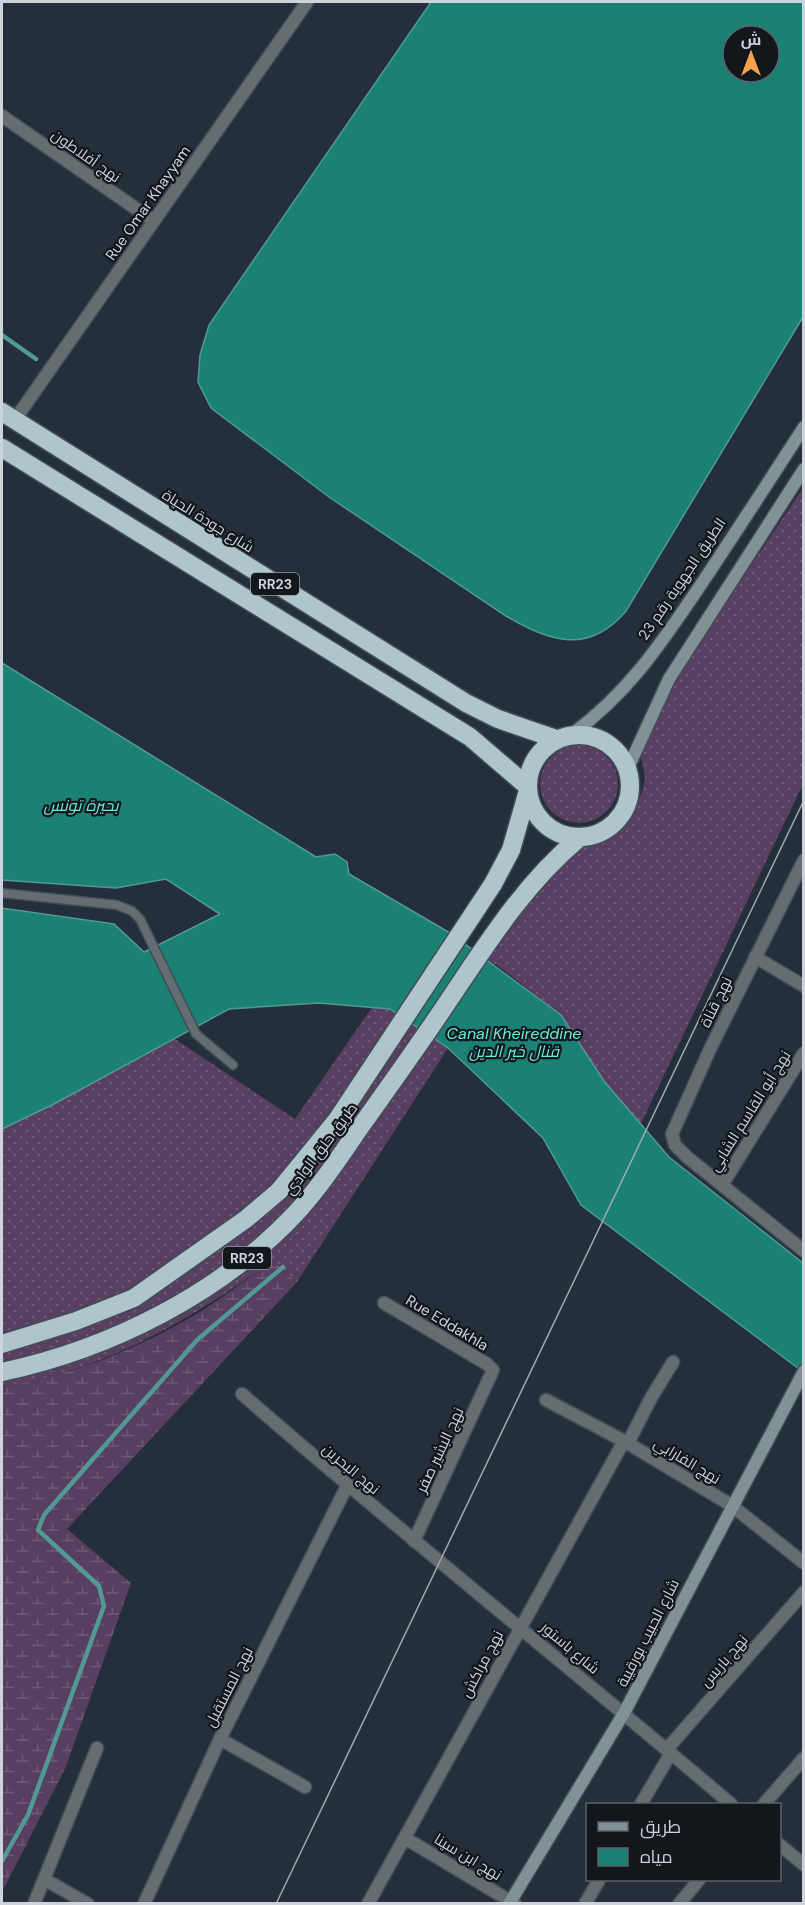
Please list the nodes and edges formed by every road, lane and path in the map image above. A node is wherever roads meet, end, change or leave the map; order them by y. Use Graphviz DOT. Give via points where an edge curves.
graph roads {
  1 [pos="307,2"];
  2 [pos="2,116"];
  3 [pos="154,221"];
  4 [pos="8,416"];
  5 [pos="804,427"];
  6 [pos="2,448"];
  7 [pos="804,469"];
  8 [pos="564,737"];
  9 [pos="627,768"];
  10 [pos="527,790"];
  11 [pos="579,838"];
  12 [pos="804,860"];
  13 [pos="2,892"];
  14 [pos="755,957"];
  15 [pos="804,986"];
  16 [pos="804,1053"];
  17 [pos="233,1065"];
  18 [pos="722,1185"];
  19 [pos="804,1251"];
  20 [pos="384,1303"];
  21 [pos="2,1344"];
  22 [pos="673,1362"];
  23 [pos="493,1370"];
  24 [pos="2,1372"];
  25 [pos="801,1376"];
  26 [pos="242,1394"];
  27 [pos="546,1400"];
  28 [pos="626,1442"];
  29 [pos="347,1486"];
  30 [pos="731,1505"];
  31 [pos="414,1541"];
  32 [pos="804,1563"];
  33 [pos="442,1564"];
  34 [pos="804,1592"];
  35 [pos="520,1626"];
  36 [pos="624,1713"];
  37 [pos="220,1739"];
  38 [pos="97,1748"];
  39 [pos="669,1751"];
  40 [pos="804,1758"];
  41 [pos="305,1787"];
  42 [pos="642,1803"];
  43 [pos="730,1803"];
  44 [pos="765,1803"];
  45 [pos="405,1838"];
  46 [pos="781,1846"];
  47 [pos="804,1865"];
  48 [pos="44,1879"];
  49 [pos="598,1881"];
  50 [pos="698,1881"];
  51 [pos="511,1902"];
  52 [pos="34,1904"];
  53 [pos="88,1904"];
  54 [pos="144,1904"];
  55 [pos="368,1904"];
  56 [pos="585,1904"];
  57 [pos="679,1904"];
  1 -- 3 [label="street, Rue Omar Khayyam"];
  2 -- 3 [label="street, نهج أفلاطون"];
  3 -- 4 [label="street, Rue Omar Khayyam"];
  4 -- 8 [label="highway, شارع جودة الحياة / RR23" via="466,703 498,719"];
  5 -- 8 [label="main road, الطريق الجهوية رقم 23 / RR23" via="657,651 614,700"];
  6 -- 10 [label="highway, RR23" via="470,737"];
  7 -- 9 [label="main road, RR23" via="669,678"];
  8 -- 9 [label="highway, RR23" via="590,735 606,742 619,753"];
  8 -- 10 [label="highway, الطريق الجهوية رقم 23 / RR23" via="535,758"];
  9 -- 11 [label="highway, RR23" via="631,784 621,815 610,827"];
  10 -- 11 [label="highway, RR23" via="533,811 545,825"];
  10 -- 21 [label="highway, طريق حلق الوادي / RR23" via="511,850 468,923 338,1120 279,1191 134,1298"];
  11 -- 24 [label="highway, طريق حلق الوادي / RR23" via="540,873 296,1212 228,1274 146,1321 86,1347"];
  12 -- 14 [label="street, نهج قناة"];
  13 -- 17 [label="lane" via="117,905 132,911 140,919 194,1030"];
  14 -- 15 [label="street"];
  14 -- 18 [label="street, نهج قناة" via="672,1130 675,1145"];
  16 -- 18 [label="street, نهج أبو القاسم الشابي"];
  18 -- 19 [label="street"];
  20 -- 23 [label="street, Rue Eddakhla"];
  22 -- 28 [label="street, نهج مراكش"];
  23 -- 31 [label="street, نهج البشير صفر"];
  25 -- 30 [label="main road, شارع الحبيب بورقيبة"];
  26 -- 29 [label="street, نهج البحرين"];
  27 -- 28 [label="street, نهج الفارابي"];
  28 -- 30 [label="street, نهج الفارابي"];
  28 -- 35 [label="street, نهج مراكش"];
  29 -- 31 [label="street, نهج البحرين"];
  29 -- 37 [label="street, نهج المستقبل"];
  30 -- 32 [label="street, نهج الفارابي"];
  30 -- 36 [label="main road, شارع الحبيب بورقيبة"];
  31 -- 33 [label="street, نهج البحرين"];
  33 -- 35 [label="street, شارع باستور"];
  34 -- 39 [label="street, نهج باريس"];
  35 -- 36 [label="street, شارع باستور"];
  35 -- 45 [label="street, نهج مراكش"];
  36 -- 39 [label="street, شارع باستور"];
  36 -- 51 [label="main road, شارع الحبيب بورقيبة"];
  37 -- 41 [label="street"];
  37 -- 54 [label="street, نهج المستقبل"];
  38 -- 48 [label="street"];
  39 -- 42 [label="street, نهج باريس"];
  39 -- 43 [label="street, شارع باستور"];
  40 -- 44 [label="street"];
  45 -- 51 [label="street, نهج ابن سينا"];
  45 -- 55 [label="street, نهج مراكش"];
  46 -- 47 [label="street"];
  48 -- 52 [label="street"];
  48 -- 53 [label="street"];
  49 -- 56 [label="street"];
  50 -- 57 [label="street"];
}
